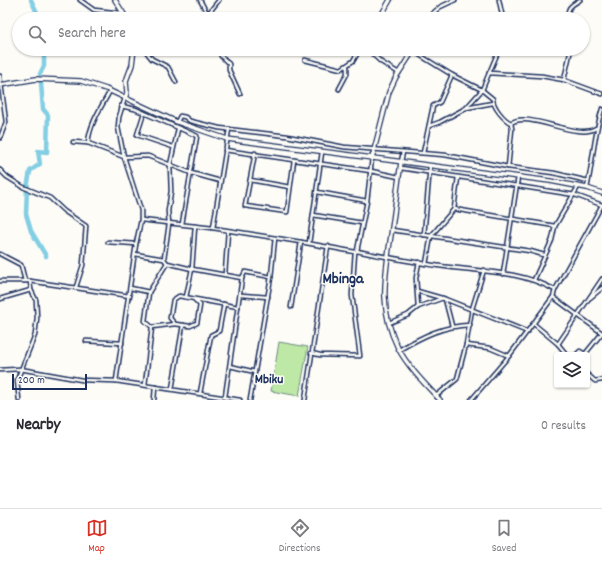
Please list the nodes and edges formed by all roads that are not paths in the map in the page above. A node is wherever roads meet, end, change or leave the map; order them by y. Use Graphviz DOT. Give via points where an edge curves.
graph roads {
  1 [pos="80,0"];
  2 [pos="115,0"];
  3 [pos="200,0"];
  4 [pos="219,0"];
  5 [pos="390,0"];
  6 [pos="455,0"];
  7 [pos="499,0"];
  8 [pos="580,0"];
  9 [pos="113,12"];
  10 [pos="121,12"];
  11 [pos="206,12"];
  12 [pos="210,12"];
  13 [pos="383,12"];
  14 [pos="434,12"];
  15 [pos="502,12"];
  16 [pos="567,12"];
  17 [pos="133,56"];
  18 [pos="150,56"];
  19 [pos="221,56"];
  20 [pos="356,56"];
  21 [pos="374,56"];
  22 [pos="409,56"];
  23 [pos="422,56"];
  24 [pos="496,56"];
  25 [pos="569,56"];
  26 [pos="305,60"];
  27 [pos="347,67"];
  28 [pos="399,73"];
  29 [pos="489,73"];
  30 [pos="452,75"];
  31 [pos="0,76"];
  32 [pos="564,80"];
  33 [pos="176,82"];
  34 [pos="1,85"];
  35 [pos="339,89"];
  36 [pos="482,90"];
  37 [pos="110,91"];
  38 [pos="240,94"];
  39 [pos="602,94"];
  40 [pos="124,98"];
  41 [pos="493,103"];
  42 [pos="121,106"];
  43 [pos="466,108"];
  44 [pos="602,109"];
  45 [pos="144,113"];
  46 [pos="177,122"];
  47 [pos="511,123"];
  48 [pos="429,127"];
  49 [pos="596,128"];
  50 [pos="178,129"];
  51 [pos="229,129"];
  52 [pos="0,138"];
  53 [pos="228,139"];
  54 [pos="72,142"];
  55 [pos="88,142"];
  56 [pos="173,147"];
  57 [pos="225,150"];
  58 [pos="374,150"];
  59 [pos="322,152"];
  60 [pos="403,152"];
  61 [pos="423,153"];
  62 [pos="255,154"];
  63 [pos="124,157"];
  64 [pos="372,158"];
  65 [pos="294,160"];
  66 [pos="401,162"];
  67 [pos="321,164"];
  68 [pos="170,165"];
  69 [pos="430,166"];
  70 [pos="508,167"];
  71 [pos="401,168"];
  72 [pos="0,170"];
  73 [pos="371,171"];
  74 [pos="191,173"];
  75 [pos="430,173"];
  76 [pos="399,177"];
  77 [pos="458,177"];
  78 [pos="518,177"];
  79 [pos="250,180"];
  80 [pos="220,181"];
  81 [pos="588,181"];
  82 [pos="517,185"];
  83 [pos="578,186"];
  84 [pos="290,187"];
  85 [pos="586,188"];
  86 [pos="317,192"];
  87 [pos="602,193"];
  88 [pos="575,195"];
  89 [pos="367,201"];
  90 [pos="454,209"];
  91 [pos="313,216"];
  92 [pos="511,218"];
  93 [pos="141,220"];
  94 [pos="362,223"];
  95 [pos="169,224"];
  96 [pos="182,224"];
  97 [pos="195,226"];
  98 [pos="555,226"];
  99 [pos="213,228"];
  100 [pos="392,230"];
  101 [pos="228,231"];
  102 [pos="424,235"];
  103 [pos="431,236"];
  104 [pos="274,238"];
  105 [pos="108,242"];
  106 [pos="301,242"];
  107 [pos="309,243"];
  108 [pos="136,244"];
  109 [pos="328,246"];
  110 [pos="508,248"];
  111 [pos="356,252"];
  112 [pos="0,254"];
  113 [pos="135,254"];
  114 [pos="544,255"];
  115 [pos="387,258"];
  116 [pos="164,259"];
  117 [pos="419,262"];
  118 [pos="167,263"];
  119 [pos="426,264"];
  120 [pos="192,269"];
  121 [pos="484,270"];
  122 [pos="225,274"];
  123 [pos="503,274"];
  124 [pos="271,277"];
  125 [pos="242,278"];
  126 [pos="602,279"];
  127 [pos="534,280"];
  128 [pos="0,281"];
  129 [pos="25,281"];
  130 [pos="30,281"];
  131 [pos="76,287"];
  132 [pos="130,288"];
  133 [pos="602,288"];
  134 [pos="31,290"];
  135 [pos="554,290"];
  136 [pos="417,291"];
  137 [pos="149,292"];
  138 [pos="241,295"];
  139 [pos="130,296"];
  140 [pos="186,297"];
  141 [pos="268,297"];
  142 [pos="553,297"];
  143 [pos="0,299"];
  144 [pos="194,299"];
  145 [pos="444,299"];
  146 [pos="587,301"];
  147 [pos="224,304"];
  148 [pos="291,306"];
  149 [pos="238,307"];
  150 [pos="418,307"];
  151 [pos="472,309"];
  152 [pos="577,316"];
  153 [pos="389,323"];
  154 [pos="175,324"];
  155 [pos="534,324"];
  156 [pos="183,325"];
  157 [pos="470,325"];
  158 [pos="452,326"];
  159 [pos="152,327"];
  160 [pos="528,332"];
  161 [pos="602,333"];
  162 [pos="86,341"];
  163 [pos="122,343"];
  164 [pos="558,344"];
  165 [pos="466,345"];
  166 [pos="399,350"];
  167 [pos="565,352"];
  168 [pos="587,352"];
  169 [pos="311,353"];
  170 [pos="509,356"];
  171 [pos="230,366"];
  172 [pos="20,369"];
  173 [pos="0,370"];
  174 [pos="255,372"];
  175 [pos="590,377"];
  176 [pos="602,380"];
  177 [pos="116,381"];
  178 [pos="145,385"];
  179 [pos="155,387"];
  180 [pos="172,389"];
  181 [pos="200,394"];
  182 [pos="436,396"];
  183 [pos="225,397"];
  184 [pos="19,400"];
  185 [pos="154,400"];
  186 [pos="240,400"];
  187 [pos="250,400"];
  188 [pos="305,400"];
  189 [pos="440,400"];
  190 [pos="471,400"];
  1 -- 9 [label="street" via="94,10"];
  2 -- 10 [label="main road"];
  3 -- 11 [label="street"];
  4 -- 12 [label="street"];
  5 -- 13 [label="main road"];
  6 -- 14 [label="street"];
  7 -- 15 [label="street"];
  8 -- 16 [label="street" via="568,8"];
  17 -- 40 [label="main road"];
  18 -- 33 [label="street" via="168,67"];
  19 -- 38 [label="street" via="229,64"];
  20 -- 27 [label="street"];
  21 -- 28 [label="street"];
  22 -- 28 [label="main road"];
  23 -- 30 [label="street"];
  24 -- 29 [label="street"];
  25 -- 32 [label="street"];
  26 -- 27 [label="street" via="341,69"];
  27 -- 35 [label="street" via="347,74"];
  28 -- 58 [label="main road" via="389,92"];
  29 -- 32 [label="street"];
  29 -- 36 [label="street"];
  30 -- 36 [label="street"];
  30 -- 48 [label="street" via="440,102 433,106"];
  31 -- 34 [label="street"];
  32 -- 39 [label="street"];
  34 -- 37 [label="main road" via="36,80 70,80 94,84"];
  34 -- 52 [label="street" via="6,122"];
  36 -- 41 [label="street" via="493,99"];
  36 -- 43 [label="street"];
  37 -- 40 [label="main road"];
  37 -- 55 [label="street" via="89,133"];
  40 -- 42 [label="street"];
  40 -- 46 [label="main road"];
  41 -- 43 [label="street"];
  41 -- 47 [label="street" via="506,121"];
  42 -- 45 [label="street"];
  42 -- 63 [label="street" via="118,127"];
  43 -- 48 [label="street"];
  44 -- 49 [label="street"];
  45 -- 50 [label="street"];
  45 -- 56 [label="street" via="136,135"];
  46 -- 51 [label="street" via="180,116 195,123"];
  46 -- 53 [label="main road"];
  47 -- 49 [label="street" via="524,120 586,132"];
  47 -- 70 [label="street"];
  48 -- 61 [label="street"];
  49 -- 81 [label="street"];
  50 -- 56 [label="street"];
  50 -- 74 [label="street" via="197,136"];
  51 -- 53 [label="street"];
  51 -- 58 [label="street"];
  53 -- 57 [label="street"];
  53 -- 59 [label="main road"];
  54 -- 55 [label="street"];
  55 -- 63 [label="street"];
  56 -- 68 [label="street"];
  57 -- 62 [label="street"];
  57 -- 80 [label="street"];
  58 -- 60 [label="street"];
  58 -- 64 [label="main road"];
  59 -- 64 [label="main road"];
  59 -- 67 [label="street"];
  60 -- 61 [label="street"];
  60 -- 66 [label="street"];
  61 -- 70 [label="street"];
  62 -- 65 [label="street"];
  62 -- 79 [label="street"];
  63 -- 68 [label="street" via="148,156"];
  63 -- 93 [label="street" via="141,210"];
  64 -- 66 [label="main road"];
  64 -- 73 [label="street"];
  65 -- 67 [label="street"];
  65 -- 84 [label="street"];
  66 -- 69 [label="main road"];
  66 -- 71 [label="main road"];
  67 -- 73 [label="street"];
  67 -- 86 [label="street"];
  68 -- 74 [label="street"];
  68 -- 95 [label="street"];
  69 -- 75 [label="street"];
  69 -- 78 [label="main road"];
  70 -- 81 [label="street" via="554,173"];
  71 -- 75 [label="street"];
  71 -- 76 [label="main road"];
  72 -- 131 [label="street" via="23,187 50,198 86,226 83,265"];
  73 -- 76 [label="street"];
  73 -- 89 [label="street"];
  74 -- 80 [label="street"];
  74 -- 96 [label="street"];
  75 -- 77 [label="street"];
  75 -- 102 [label="street"];
  76 -- 100 [label="main road"];
  77 -- 82 [label="street"];
  77 -- 90 [label="street"];
  78 -- 82 [label="street"];
  78 -- 83 [label="main road"];
  79 -- 84 [label="street"];
  79 -- 84 [label="street" via="245,206 286,212"];
  80 -- 99 [label="street"];
  81 -- 85 [label="street"];
  82 -- 88 [label="street"];
  82 -- 92 [label="street"];
  83 -- 85 [label="main road"];
  83 -- 88 [label="street"];
  85 -- 87 [label="main road"];
  86 -- 89 [label="street"];
  86 -- 91 [label="street"];
  88 -- 98 [label="street"];
  88 -- 135 [label="street" via="602,205"];
  89 -- 94 [label="street"];
  90 -- 92 [label="street"];
  90 -- 103 [label="street"];
  91 -- 94 [label="street"];
  91 -- 107 [label="street"];
  92 -- 98 [label="street"];
  92 -- 110 [label="street"];
  93 -- 95 [label="street"];
  93 -- 108 [label="street"];
  94 -- 111 [label="street"];
  95 -- 96 [label="street"];
  95 -- 116 [label="street"];
  96 -- 97 [label="street"];
  97 -- 99 [label="street"];
  97 -- 120 [label="street"];
  98 -- 114 [label="street" via="552,240"];
  99 -- 101 [label="street"];
  100 -- 102 [label="street"];
  100 -- 115 [label="main road"];
  101 -- 104 [label="street"];
  101 -- 122 [label="street"];
  102 -- 103 [label="street"];
  103 -- 110 [label="street"];
  103 -- 119 [label="street"];
  104 -- 106 [label="street"];
  104 -- 124 [label="street"];
  105 -- 108 [label="street"];
  106 -- 107 [label="street"];
  106 -- 148 [label="street"];
  107 -- 109 [label="street"];
  108 -- 113 [label="street"];
  109 -- 111 [label="street"];
  109 -- 169 [label="street"];
  110 -- 114 [label="street"];
  110 -- 123 [label="street"];
  111 -- 115 [label="street"];
  111 -- 169 [label="street" via="352,295 360,356"];
  112 -- 129 [label="street" via="21,265"];
  113 -- 116 [label="street"];
  113 -- 132 [label="street"];
  114 -- 127 [label="street"];
  115 -- 117 [label="street"];
  115 -- 153 [label="main road" via="384,290"];
  116 -- 118 [label="street"];
  117 -- 119 [label="street"];
  117 -- 136 [label="street"];
  118 -- 120 [label="street"];
  118 -- 137 [label="street"];
  119 -- 121 [label="street"];
  120 -- 122 [label="street"];
  120 -- 140 [label="street"];
  121 -- 123 [label="street"];
  121 -- 151 [label="street"];
  122 -- 125 [label="street"];
  123 -- 127 [label="street"];
  124 -- 125 [label="street" via="244,272"];
  124 -- 141 [label="street"];
  125 -- 138 [label="street"];
  126 -- 146 [label="street"];
  127 -- 135 [label="street"];
  128 -- 129 [label="street"];
  129 -- 130 [label="street"];
  130 -- 131 [label="street"];
  130 -- 134 [label="street"];
  131 -- 139 [label="street"];
  132 -- 137 [label="street"];
  132 -- 139 [label="street"];
  133 -- 146 [label="street"];
  134 -- 143 [label="street"];
  134 -- 172 [label="street" via="36,300 37,318 34,336"];
  135 -- 142 [label="street"];
  136 -- 145 [label="street"];
  136 -- 150 [label="street"];
  137 -- 159 [label="street" via="145,321"];
  138 -- 141 [label="street"];
  138 -- 149 [label="street"];
  139 -- 163 [label="street"];
  140 -- 144 [label="street"];
  140 -- 154 [label="street" via="178,296 173,300 170,318"];
  141 -- 174 [label="street"];
  142 -- 152 [label="street"];
  142 -- 155 [label="street"];
  144 -- 147 [label="street"];
  144 -- 156 [label="street" via="200,305 197,323"];
  145 -- 150 [label="street"];
  145 -- 151 [label="street"];
  145 -- 158 [label="street"];
  146 -- 152 [label="street"];
  147 -- 149 [label="street"];
  147 -- 181 [label="street" via="219,331 211,335"];
  149 -- 171 [label="street"];
  150 -- 153 [label="street" via="408,315"];
  151 -- 157 [label="street"];
  151 -- 160 [label="street"];
  152 -- 161 [label="street"];
  152 -- 164 [label="street"];
  153 -- 166 [label="main road"];
  154 -- 156 [label="street"];
  154 -- 159 [label="street"];
  155 -- 160 [label="street"];
  155 -- 164 [label="street"];
  156 -- 180 [label="street"];
  157 -- 158 [label="street"];
  157 -- 165 [label="street"];
  158 -- 166 [label="street" via="430,333"];
  159 -- 178 [label="street"];
  160 -- 170 [label="street"];
  161 -- 168 [label="street"];
  162 -- 163 [label="street"];
  163 -- 177 [label="street"];
  164 -- 167 [label="street"];
  165 -- 170 [label="street" via="490,348"];
  165 -- 182 [label="street" via="457,379"];
  166 -- 182 [label="main road"];
  169 -- 188 [label="street"];
  170 -- 190 [label="street"];
  171 -- 174 [label="street"];
  171 -- 183 [label="street"];
  172 -- 173 [label="street"];
  172 -- 177 [label="street" via="82,380"];
  172 -- 184 [label="street" via="17,380"];
  174 -- 187 [label="street"];
  175 -- 176 [label="street" via="595,381"];
  177 -- 178 [label="street"];
  178 -- 179 [label="street"];
  179 -- 180 [label="street"];
  179 -- 185 [label="street"];
  180 -- 181 [label="street"];
  181 -- 183 [label="street"];
  182 -- 189 [label="main road"];
  183 -- 186 [label="street"];
}
